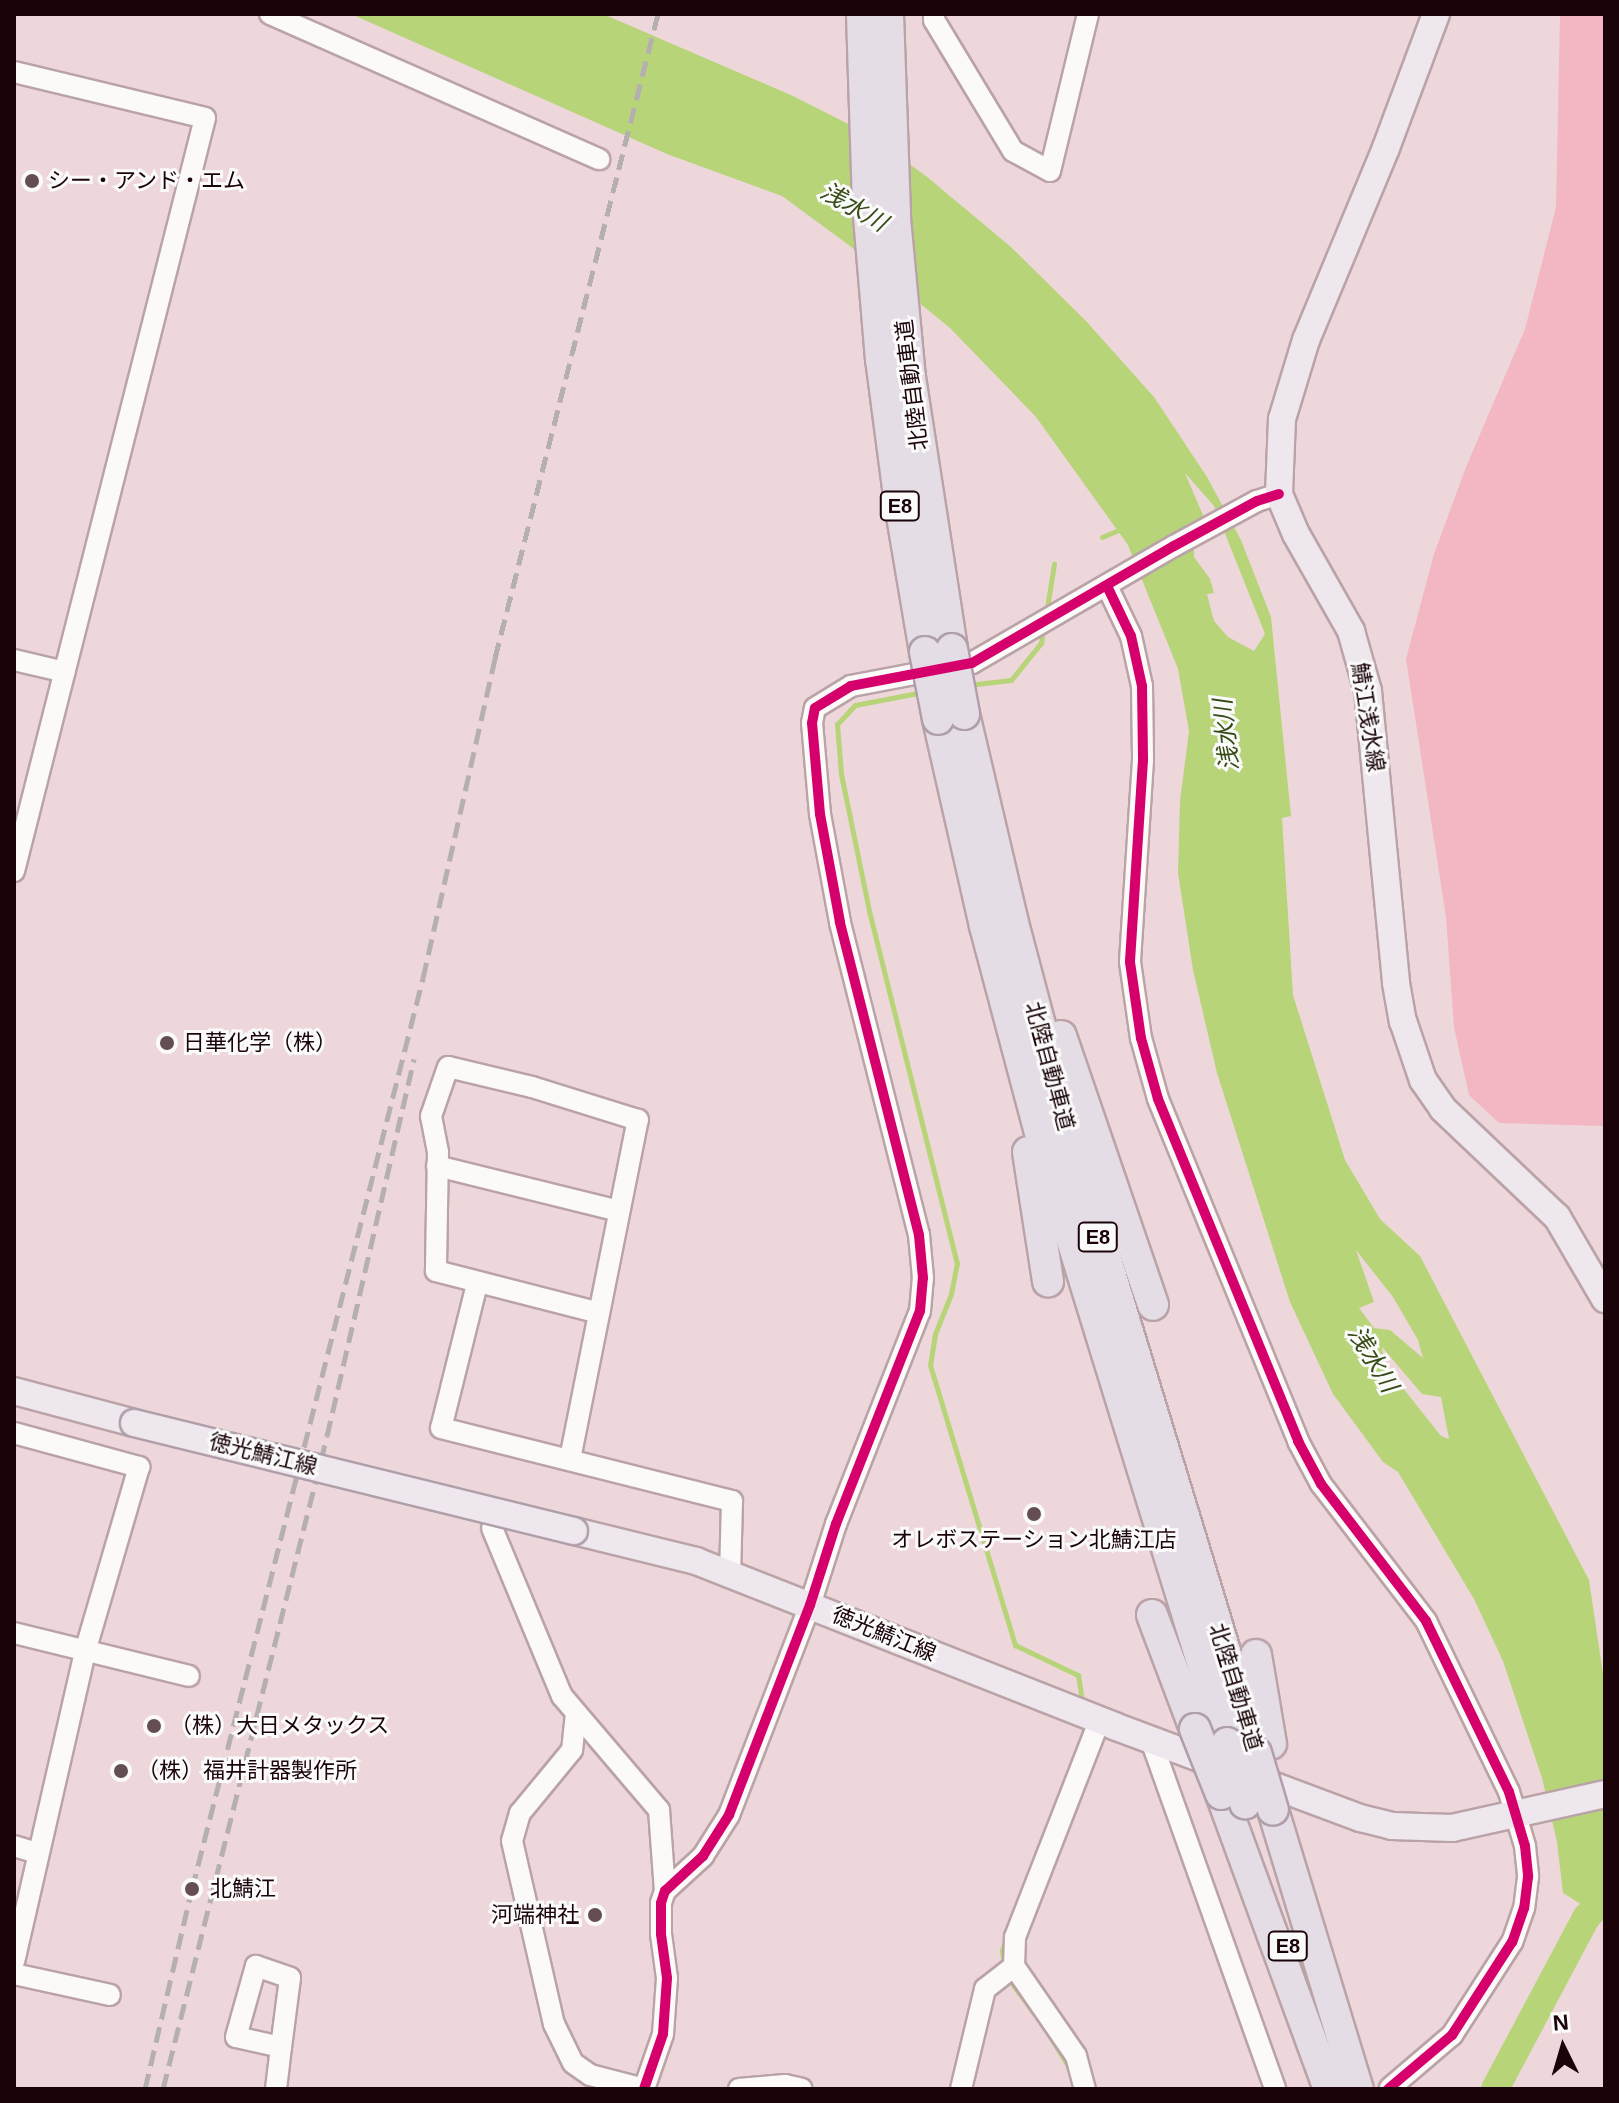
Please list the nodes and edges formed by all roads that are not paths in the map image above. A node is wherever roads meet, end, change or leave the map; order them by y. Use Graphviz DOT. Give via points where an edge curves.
graph roads {
  1 [pos="270,14"];
  2 [pos="862,14"];
  3 [pos="888,14"];
  4 [pos="934,14"];
  5 [pos="1088,14"];
  6 [pos="1436,14"];
  7 [pos="14,72"];
  8 [pos="875,80"];
  9 [pos="599,159"];
  10 [pos="1268,498"];
  11 [pos="1109,584"];
  12 [pos="938,651"];
  13 [pos="14,660"];
  14 [pos="65,672"];
  15 [pos="972,808"];
  16 [pos="14,871"];
  17 [pos="437,1166"];
  18 [pos="619,1211"];
  19 [pos="1048,1281"];
  20 [pos="477,1284"];
  21 [pos="1605,1299"];
  22 [pos="1153,1305"];
  23 [pos="599,1313"];
  24 [pos="14,1391"];
  25 [pos="14,1433"];
  26 [pos="570,1459"];
  27 [pos="492,1528"];
  28 [pos="730,1575"];
  29 [pos="810,1605"];
  30 [pos="1152,1615"];
  31 [pos="14,1633"];
  32 [pos="85,1652"];
  33 [pos="1256,1655"];
  34 [pos="189,1676"];
  35 [pos="576,1713"];
  36 [pos="1099,1721"];
  37 [pos="1151,1740"];
  38 [pos="1265,1755"];
  39 [pos="1605,1794"];
  40 [pos="1257,1805"];
  41 [pos="1522,1815"];
  42 [pos="14,1846"];
  43 [pos="37,1853"];
  44 [pos="665,1891"];
  45 [pos="14,1961"];
  46 [pos="1014,1966"];
  47 [pos="14,1974"];
  48 [pos="110,1995"];
  49 [pos="281,2047"];
  50 [pos="1343,2086"];
  51 [pos="1390,2088"];
  52 [pos="276,2089"];
  53 [pos="644,2089"];
  54 [pos="739,2089"];
  55 [pos="802,2089"];
  56 [pos="961,2089"];
  57 [pos="1085,2089"];
  58 [pos="1275,2089"];
  1 -- 9 [label="street"];
  2 -- 8 [label="highway, 北陸自動車道 / E8"];
  3 -- 8 [label="highway, 北陸自動車道 / E8"];
  4 -- 5 [label="street" via="1013,151 1050,171"];
  6 -- 10 [label="main road, 鯖江浅水線" via="1306,340 1282,419"];
  7 -- 14 [label="street" via="205,118"];
  8 -- 12 [label="highway, 北陸自動車道 / E8" via="895,219"];
  8 -- 12 [label="highway, 北陸自動車道 / E8" via="881,359"];
  10 -- 11 [label="street"];
  10 -- 21 [label="main road, 鯖江浅水線" via="1296,534 1351,631 1368,691 1396,983 1423,1080 1443,1109 1557,1217"];
  11 -- 29 [label="street" via="972,663 851,686 815,708 820,814 838,914 919,1235 923,1278 920,1311 836,1524"];
  11 -- 41 [label="street" via="1131,636 1142,686 1143,760 1130,962 1141,1038 1158,1099 1298,1441 1321,1484 1426,1621"];
  12 -- 15 [label="highway, 北陸自動車道 / E8, bridge"];
  13 -- 14 [label="street"];
  14 -- 16 [label="street"];
  15 -- 19 [label="highway" via="975,911 1028,1150"];
  15 -- 22 [label="highway"];
  15 -- 38 [label="highway, 北陸自動車道 / E8" via="1075,1158"];
  15 -- 40 [label="highway, 北陸自動車道 / E8, bridge" via="1012,1030 1048,1162 1227,1743"];
  17 -- 18 [label="street"];
  17 -- 18 [label="street" via="431,1116 448,1067 638,1120"];
  17 -- 20 [label="street" via="436,1271"];
  18 -- 23 [label="street"];
  20 -- 23 [label="street"];
  20 -- 26 [label="street" via="441,1428"];
  23 -- 26 [label="street"];
  24 -- 28 [label="main road, 徳光鯖江線, bridge" via="696,1561"];
  25 -- 32 [label="street" via="139,1467"];
  26 -- 28 [label="street" via="732,1501"];
  27 -- 35 [label="street" via="562,1696"];
  28 -- 29 [label="main road, 徳光鯖江線"];
  29 -- 36 [label="main road, 徳光鯖江線"];
  29 -- 44 [label="street" via="729,1815 703,1856"];
  30 -- 40 [label="highway, bridge" via="1195,1729"];
  31 -- 32 [label="street"];
  32 -- 34 [label="street"];
  32 -- 43 [label="street"];
  33 -- 38 [label="highway"];
  35 -- 44 [label="street" via="659,1810"];
  35 -- 53 [label="street" via="572,1750 520,1813 512,1841 554,2024 573,2063 590,2075"];
  36 -- 37 [label="main road, 徳光鯖江線"];
  36 -- 46 [label="street" via="1015,1937"];
  37 -- 41 [label="main road, 徳光鯖江線" via="1330,1809 1392,1826 1452,1828"];
  37 -- 58 [label="street"];
  38 -- 40 [label="highway, 北陸自動車道 / E8, bridge"];
  39 -- 41 [label="main road, 徳光鯖江線"];
  40 -- 50 [label="highway, 北陸自動車道 / E8"];
  40 -- 50 [label="highway" via="1342,2013"];
  41 -- 51 [label="street" via="1528,1877 1512,1942 1452,2035"];
  42 -- 43 [label="street"];
  43 -- 45 [label="street"];
  44 -- 53 [label="street" via="663,2034"];
  46 -- 56 [label="street" via="985,1989"];
  46 -- 57 [label="street" via="1076,2056"];
  47 -- 48 [label="street"];
  49 -- 52 [label="street"];
  54 -- 55 [label="street"];
}
